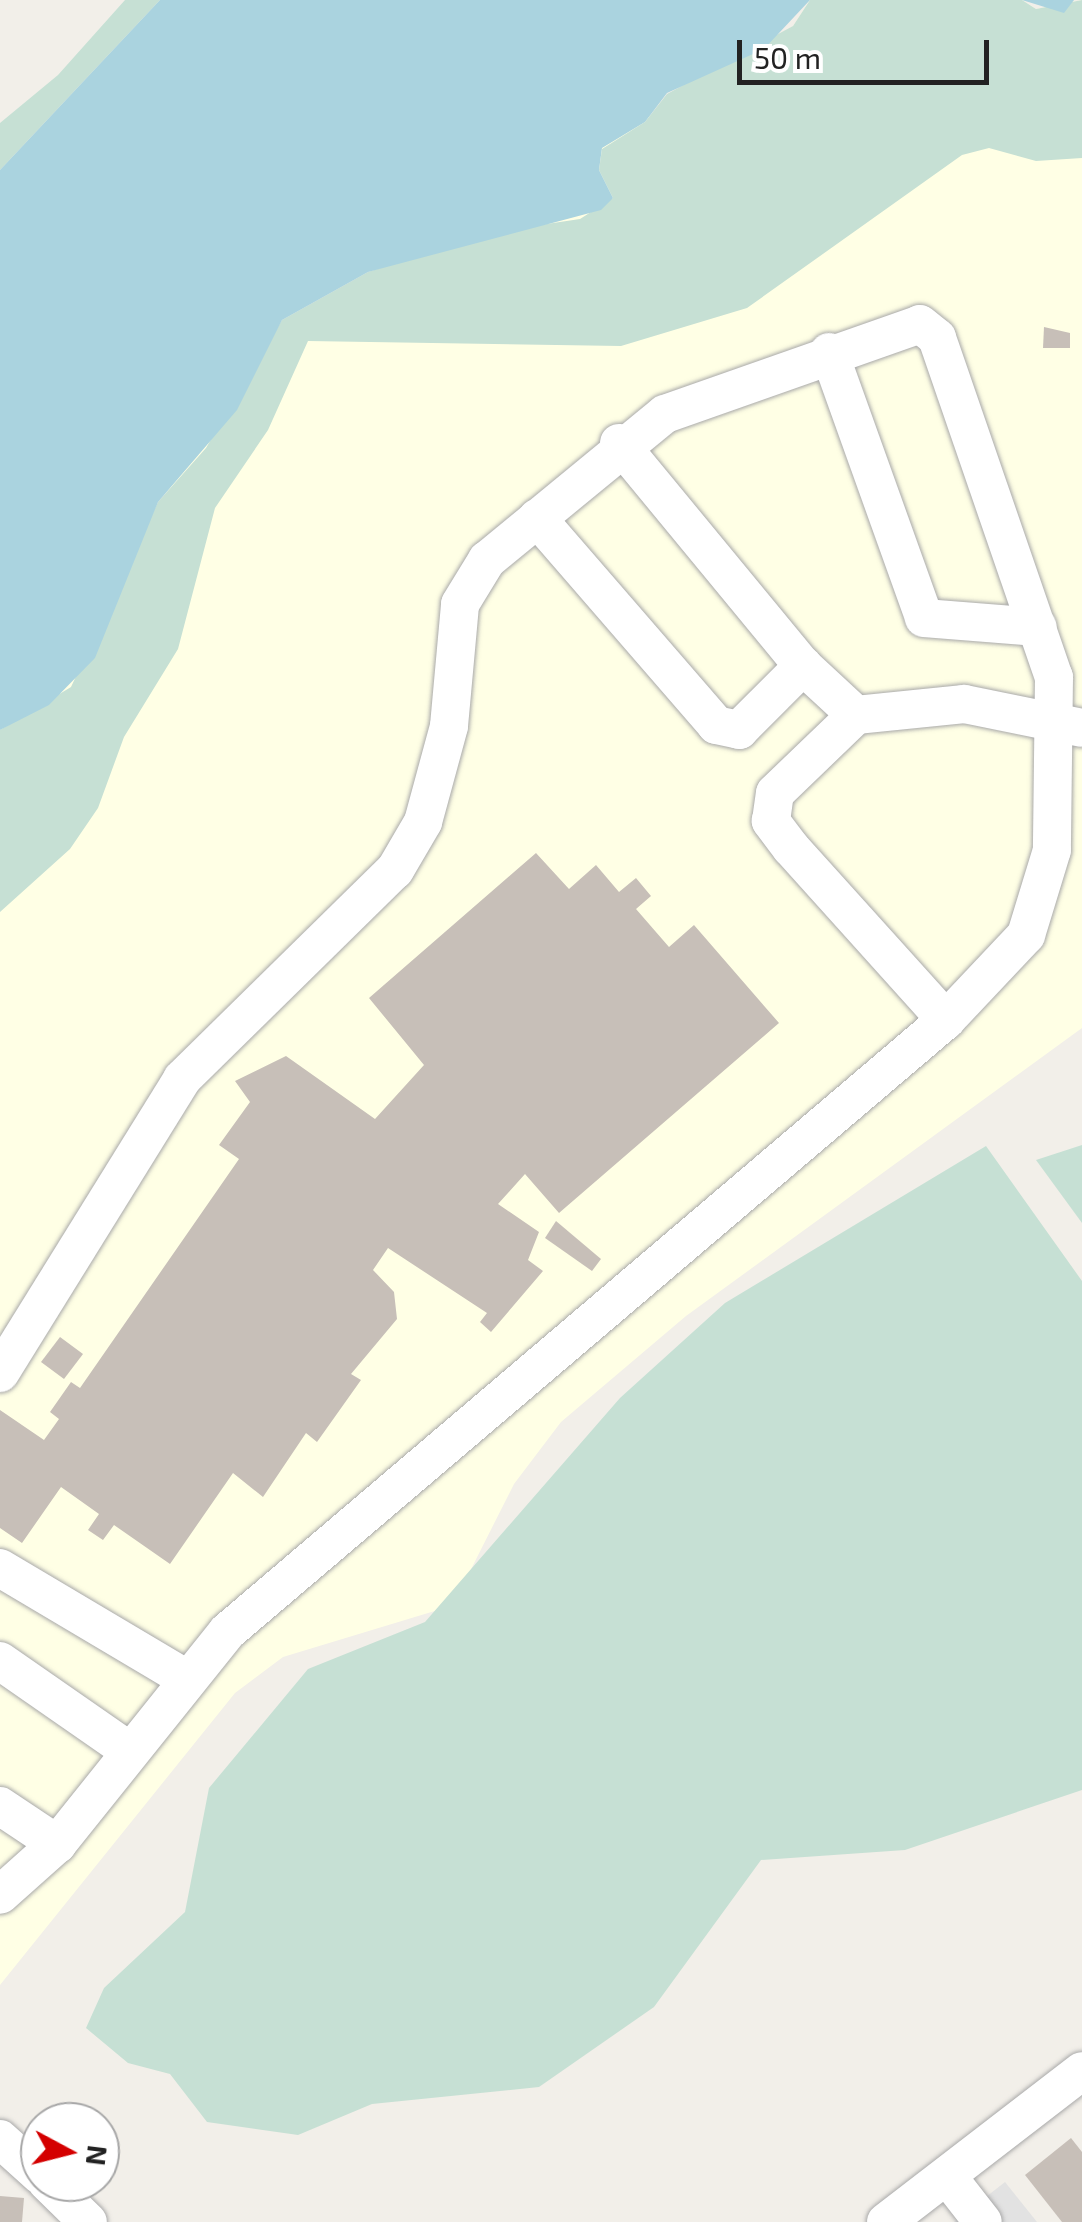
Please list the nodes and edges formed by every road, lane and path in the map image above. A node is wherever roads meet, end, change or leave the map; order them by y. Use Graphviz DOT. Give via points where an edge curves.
graph roads {
  1 [pos="829,352"];
  2 [pos="619,443"];
  3 [pos="537,518"];
  4 [pos="1038,627"];
  5 [pos="803,666"];
  6 [pos="856,715"];
  7 [pos="1069,728"];
  8 [pos="946,1020"];
  9 [pos="0,1372"];
  10 [pos="0,1568"];
  11 [pos="0,1661"];
  12 [pos="185,1678"];
  13 [pos="125,1748"];
  14 [pos="0,1806"];
  15 [pos="58,1844"];
  16 [pos="0,1895"];
  17 [pos="1082,2071"];
  18 [pos="0,2139"];
  19 [pos="20,2157"];
  20 [pos="947,2176"];
  21 [pos="68,2202"];
  22 [pos="88,2222"];
  23 [pos="886,2222"];
  24 [pos="983,2222"];
  1 -- 2 [label="street" via="666,414"];
  1 -- 4 [label="street" via="924,618"];
  1 -- 4 [label="street" via="920,324 937,338"];
  2 -- 3 [label="street"];
  2 -- 5 [label="street"];
  3 -- 5 [label="street" via="716,725 739,730"];
  3 -- 9 [label="street" via="487,560 460,604 449,726 424,822 395,870 182,1079"];
  4 -- 7 [label="street"];
  5 -- 6 [label="street"];
  6 -- 7 [label="street" via="964,704"];
  6 -- 8 [label="street" via="775,793 771,821"];
  7 -- 8 [label="street" via="1044,899 994,979"];
  8 -- 12 [label="street" via="227,1632"];
  10 -- 12 [label="street"];
  11 -- 13 [label="street"];
  12 -- 13 [label="street"];
  13 -- 15 [label="street"];
  14 -- 15 [label="street"];
  15 -- 16 [label="street"];
  17 -- 20 [label="street"];
  18 -- 19 [label="street"];
  20 -- 23 [label="street"];
  20 -- 24 [label="street"];
  21 -- 22 [label="street"];
}
